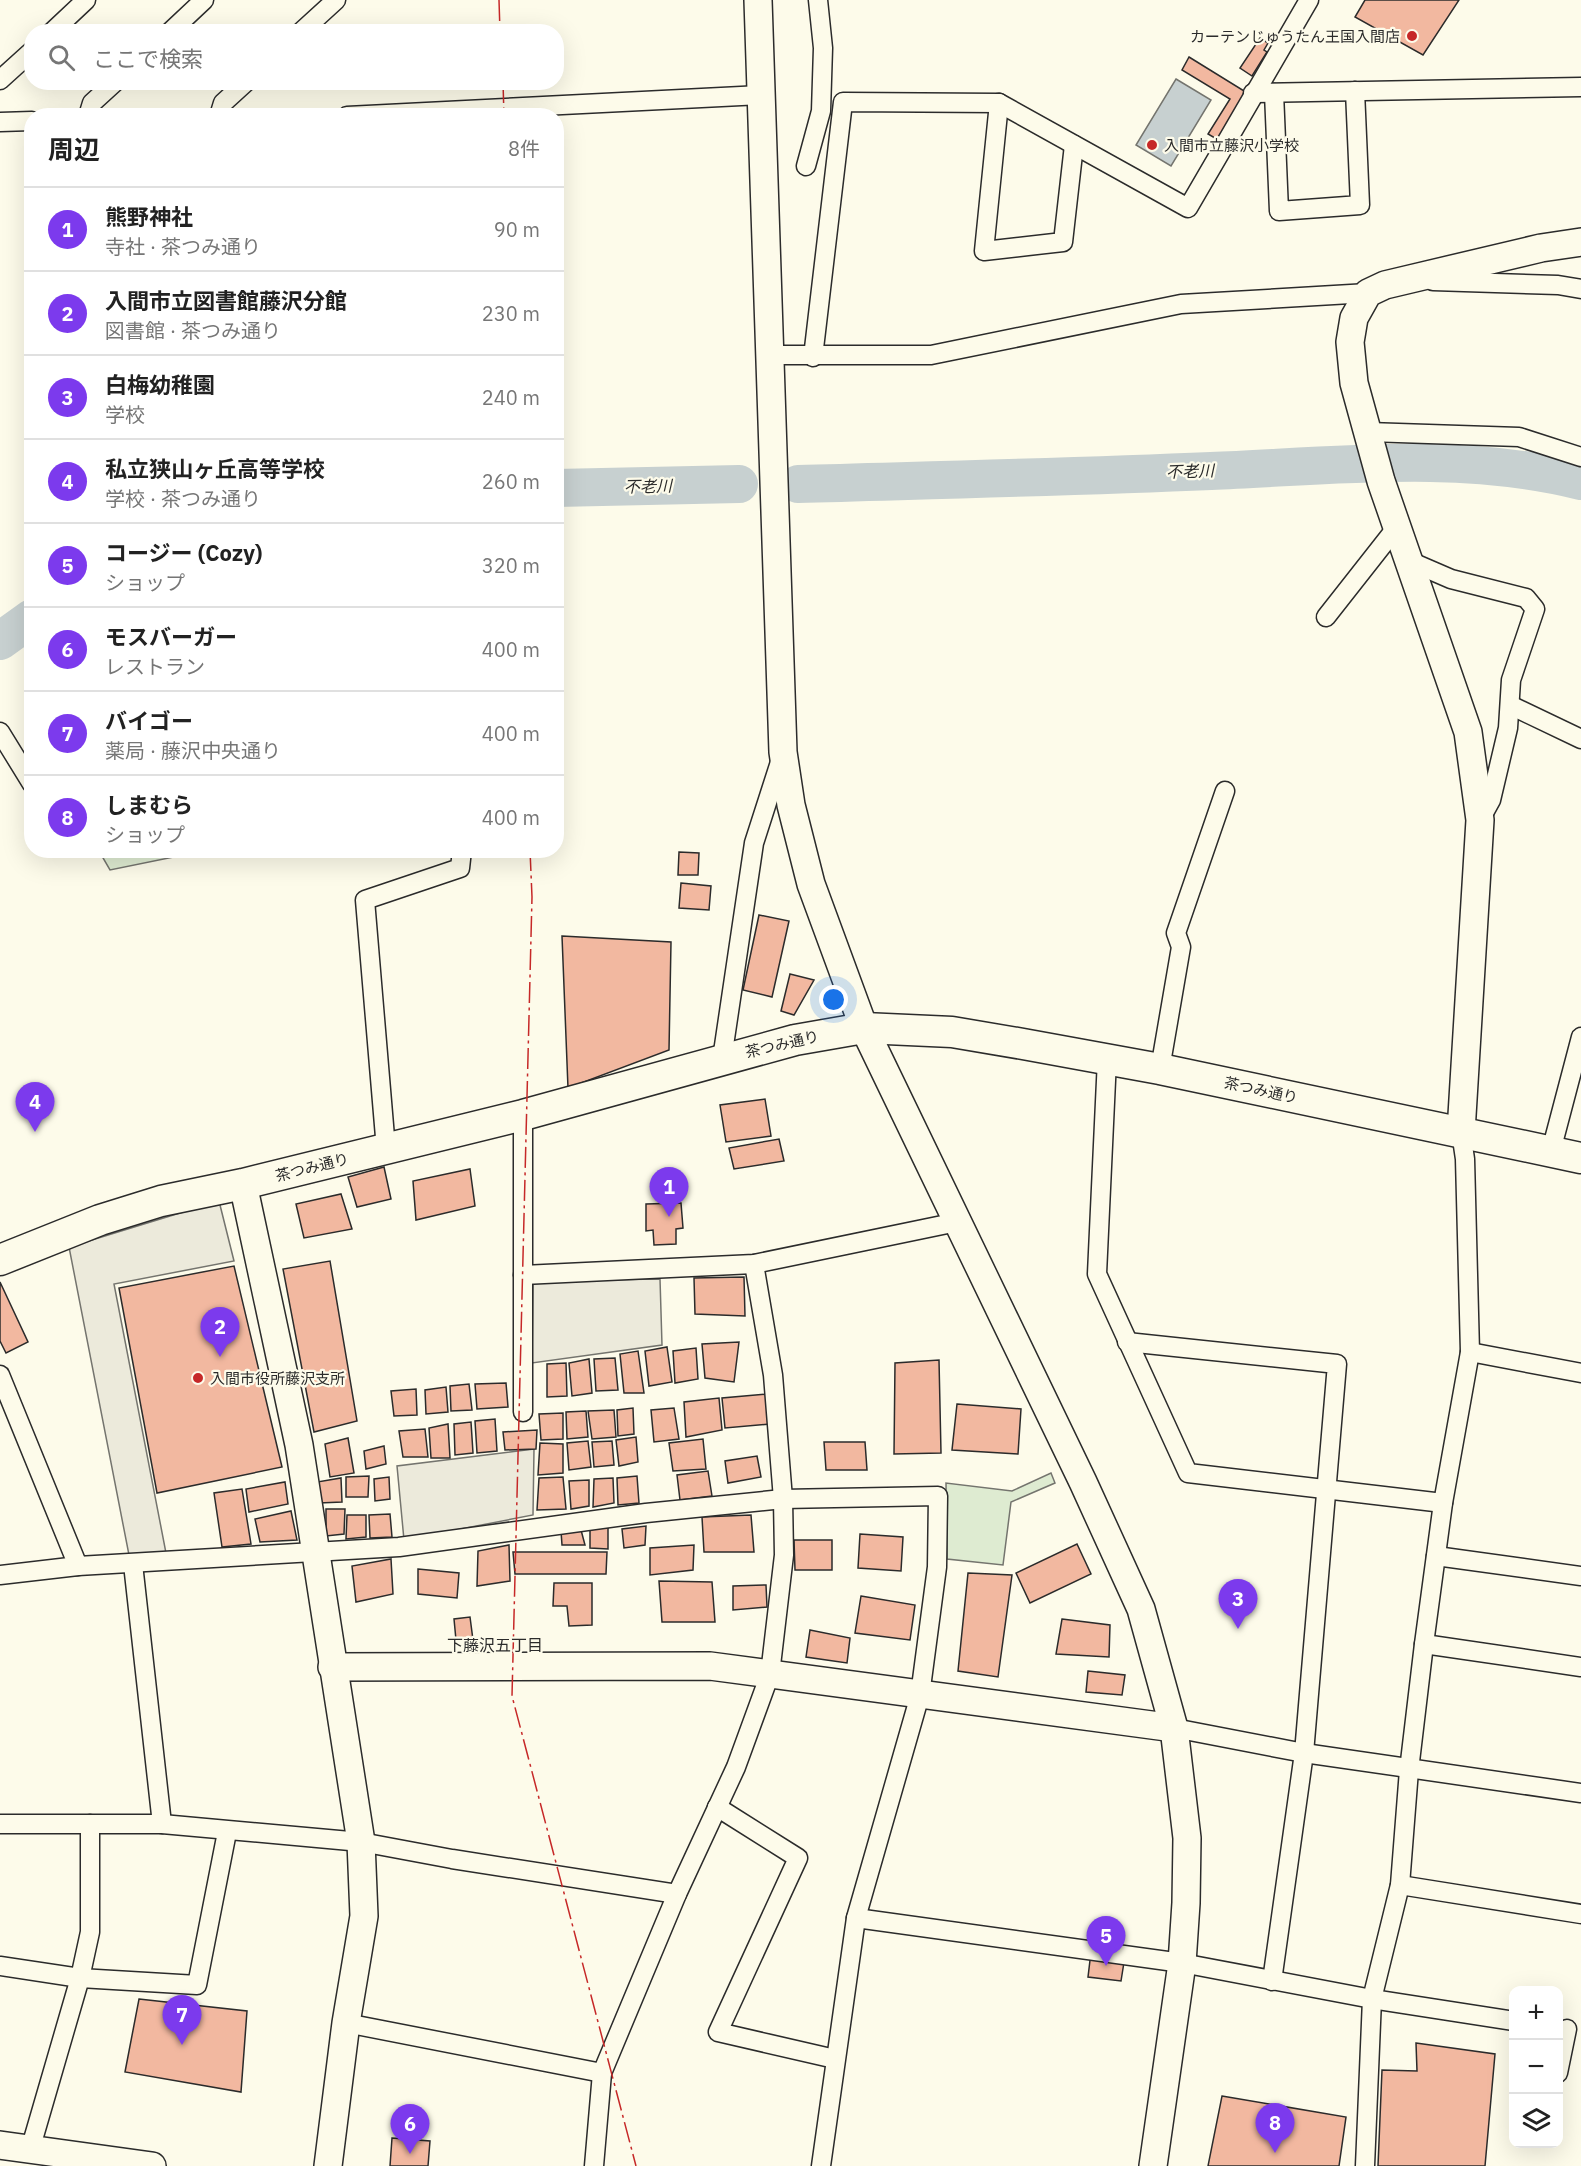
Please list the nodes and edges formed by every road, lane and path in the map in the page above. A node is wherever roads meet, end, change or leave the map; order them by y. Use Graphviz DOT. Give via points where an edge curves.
graph roads {
  1 [pos="86,0"];
  2 [pos="204,0"];
  3 [pos="336,0"];
  4 [pos="758,0"];
  5 [pos="818,0"];
  6 [pos="1310,0"];
  7 [pos="60,24"];
  8 [pos="178,24"];
  9 [pos="310,24"];
  10 [pos="24,58"];
  11 [pos="0,80"];
  12 [pos="1581,87"];
  13 [pos="107,90"];
  14 [pos="237,90"];
  15 [pos="1355,91"];
  16 [pos="1253,93"];
  17 [pos="1274,93"];
  18 [pos="760,95"];
  19 [pos="999,103"];
  20 [pos="91,108"];
  21 [pos="221,108"];
  22 [pos="504,108"];
  23 [pos="24,121"];
  24 [pos="0,122"];
  25 [pos="1074,145"];
  26 [pos="806,166"];
  27 [pos="1581,242"];
  28 [pos="1405,280"];
  29 [pos="1581,289"];
  30 [pos="1368,293"];
  31 [pos="770,355"];
  32 [pos="813,357"];
  33 [pos="1368,432"];
  34 [pos="1581,457"];
  35 [pos="1396,528"];
  36 [pos="1407,560"];
  37 [pos="1326,617"];
  38 [pos="1510,705"];
  39 [pos="0,732"];
  40 [pos="1581,739"];
  41 [pos="783,752"];
  42 [pos="24,771"];
  43 [pos="1225,791"];
  44 [pos="1480,820"];
  45 [pos="461,858"];
  46 [pos="864,1028"];
  47 [pos="1581,1037"];
  48 [pos="722,1059"];
  49 [pos="1107,1059"];
  50 [pos="1160,1069"];
  51 [pos="523,1115"];
  52 [pos="1461,1132"];
  53 [pos="386,1149"];
  54 [pos="1551,1151"];
  55 [pos="1581,1158"];
  56 [pos="243,1184"];
  57 [pos="957,1222"];
  58 [pos="0,1260"];
  59 [pos="754,1264"];
  60 [pos="523,1275"];
  61 [pos="1127,1342"];
  62 [pos="1470,1352"];
  63 [pos="1581,1373"];
  64 [pos="0,1375"];
  65 [pos="523,1412"];
  66 [pos="1325,1489"];
  67 [pos="783,1500"];
  68 [pos="1443,1503"];
  69 [pos="316,1551"];
  70 [pos="1436,1556"];
  71 [pos="133,1563"];
  72 [pos="78,1566"];
  73 [pos="0,1575"];
  74 [pos="1581,1576"];
  75 [pos="1424,1644"];
  76 [pos="332,1667"];
  77 [pos="1581,1667"];
  78 [pos="770,1674"];
  79 [pos="920,1695"];
  80 [pos="1174,1728"];
  81 [pos="1304,1753"];
  82 [pos="1409,1770"];
  83 [pos="1581,1793"];
  84 [pos="717,1807"];
  85 [pos="0,1824"];
  86 [pos="90,1824"];
  87 [pos="162,1824"];
  88 [pos="227,1832"];
  89 [pos="361,1842"];
  90 [pos="1400,1885"];
  91 [pos="677,1894"];
  92 [pos="1581,1914"];
  93 [pos="856,1918"];
  94 [pos="1182,1963"];
  95 [pos="0,1966"];
  96 [pos="80,1978"];
  97 [pos="1272,1981"];
  98 [pos="1372,1999"];
  99 [pos="1509,2020"];
  100 [pos="346,2024"];
  101 [pos="1569,2029"];
  102 [pos="1563,2053"];
  103 [pos="835,2059"];
  104 [pos="602,2073"];
  105 [pos="0,2145"];
  106 [pos="30,2150"];
  107 [pos="152,2166"];
  108 [pos="328,2166"];
  109 [pos="594,2166"];
  110 [pos="821,2166"];
  111 [pos="1154,2166"];
  112 [pos="1365,2166"];
  1 -- 7 [label="street"];
  2 -- 8 [label="street"];
  3 -- 9 [label="street"];
  4 -- 18 [label="street"];
  5 -- 26 [label="street" via="823,48 820,111"];
  6 -- 16 [label="street"];
  10 -- 11 [label="street"];
  12 -- 15 [label="street"];
  13 -- 20 [label="street"];
  14 -- 21 [label="street"];
  15 -- 17 [label="street"];
  15 -- 17 [label="street" via="1360,205 1279,211"];
  16 -- 17 [label="street"];
  16 -- 25 [label="street" via="1188,208"];
  18 -- 22 [label="street"];
  18 -- 31 [label="street"];
  19 -- 25 [label="street"];
  19 -- 25 [label="street" via="984,251 1063,242"];
  19 -- 32 [label="street" via="843,102"];
  23 -- 24 [label="street"];
  27 -- 28 [label="street"];
  28 -- 29 [label="street"];
  28 -- 30 [label="street"];
  30 -- 32 [label="street" via="1181,304 931,355"];
  30 -- 33 [label="street" via="1354,318 1350,342 1354,383"];
  31 -- 32 [label="street"];
  31 -- 41 [label="street"];
  33 -- 34 [label="street" via="1520,437"];
  33 -- 35 [label="street"];
  35 -- 36 [label="street"];
  35 -- 37 [label="street"];
  36 -- 38 [label="street" via="1451,579 1526,598 1534,609 1511,680"];
  36 -- 44 [label="street" via="1468,732"];
  38 -- 40 [label="street"];
  38 -- 44 [label="street" via="1491,800"];
  39 -- 42 [label="street"];
  41 -- 46 [label="street" via="790,805 811,884"];
  41 -- 48 [label="street" via="754,843"];
  43 -- 50 [label="street" via="1176,933 1181,946"];
  44 -- 52 [label="street"];
  45 -- 53 [label="street" via="460,868 365,900"];
  46 -- 48 [label="main road, 茶つみ通り"];
  46 -- 49 [label="main road, 茶つみ通り" via="952,1032"];
  46 -- 57 [label="street"];
  47 -- 54 [label="street"];
  48 -- 51 [label="main road, 茶つみ通り"];
  49 -- 50 [label="main road, 茶つみ通り"];
  49 -- 61 [label="street" via="1097,1274"];
  50 -- 52 [label="main road, 茶つみ通り"];
  51 -- 53 [label="main road, 茶つみ通り"];
  51 -- 60 [label="street"];
  52 -- 54 [label="main road, 茶つみ通り"];
  52 -- 62 [label="street"];
  53 -- 56 [label="main road, 茶つみ通り"];
  54 -- 55 [label="main road, 茶つみ通り"];
  56 -- 58 [label="main road, 茶つみ通り" via="161,1201 100,1220"];
  56 -- 69 [label="street" via="299,1445"];
  57 -- 59 [label="street"];
  57 -- 80 [label="street" via="1141,1609"];
  59 -- 60 [label="street"];
  59 -- 67 [label="street" via="773,1376"];
  60 -- 65 [label="street"];
  61 -- 66 [label="street" via="1188,1473"];
  61 -- 66 [label="street" via="1336,1364"];
  62 -- 63 [label="street"];
  62 -- 68 [label="street"];
  64 -- 72 [label="street"];
  66 -- 68 [label="street"];
  66 -- 81 [label="street"];
  67 -- 69 [label="street" via="646,1513 399,1547"];
  67 -- 78 [label="street" via="784,1555"];
  67 -- 79 [label="street" via="938,1496 937,1567"];
  68 -- 70 [label="street"];
  69 -- 71 [label="street"];
  69 -- 76 [label="street"];
  70 -- 74 [label="street"];
  70 -- 75 [label="street"];
  71 -- 72 [label="street"];
  71 -- 87 [label="street"];
  72 -- 73 [label="street"];
  75 -- 77 [label="street"];
  75 -- 82 [label="street"];
  76 -- 78 [label="street" via="710,1666"];
  76 -- 89 [label="street"];
  78 -- 79 [label="street"];
  78 -- 84 [label="street"];
  79 -- 80 [label="street"];
  79 -- 93 [label="street"];
  80 -- 81 [label="street"];
  80 -- 94 [label="street" via="1187,1838"];
  81 -- 82 [label="street"];
  81 -- 97 [label="street"];
  82 -- 83 [label="street"];
  82 -- 90 [label="street"];
  84 -- 91 [label="street"];
  84 -- 103 [label="street" via="798,1858 718,2032"];
  85 -- 86 [label="street"];
  86 -- 87 [label="street"];
  86 -- 96 [label="street" via="90,1932"];
  87 -- 88 [label="street"];
  88 -- 89 [label="street"];
  88 -- 96 [label="street" via="197,1985"];
  89 -- 91 [label="street"];
  89 -- 100 [label="street" via="364,1916"];
  90 -- 92 [label="street"];
  90 -- 98 [label="street"];
  91 -- 104 [label="street"];
  93 -- 94 [label="street"];
  93 -- 103 [label="street"];
  94 -- 97 [label="street"];
  94 -- 111 [label="street"];
  95 -- 96 [label="street"];
  96 -- 106 [label="street"];
  97 -- 98 [label="street"];
  98 -- 99 [label="street"];
  98 -- 112 [label="street"];
  100 -- 104 [label="street"];
  100 -- 108 [label="street"];
  101 -- 102 [label="street"];
  103 -- 110 [label="street"];
  104 -- 109 [label="street"];
  105 -- 106 [label="street"];
  106 -- 107 [label="street"];
}
